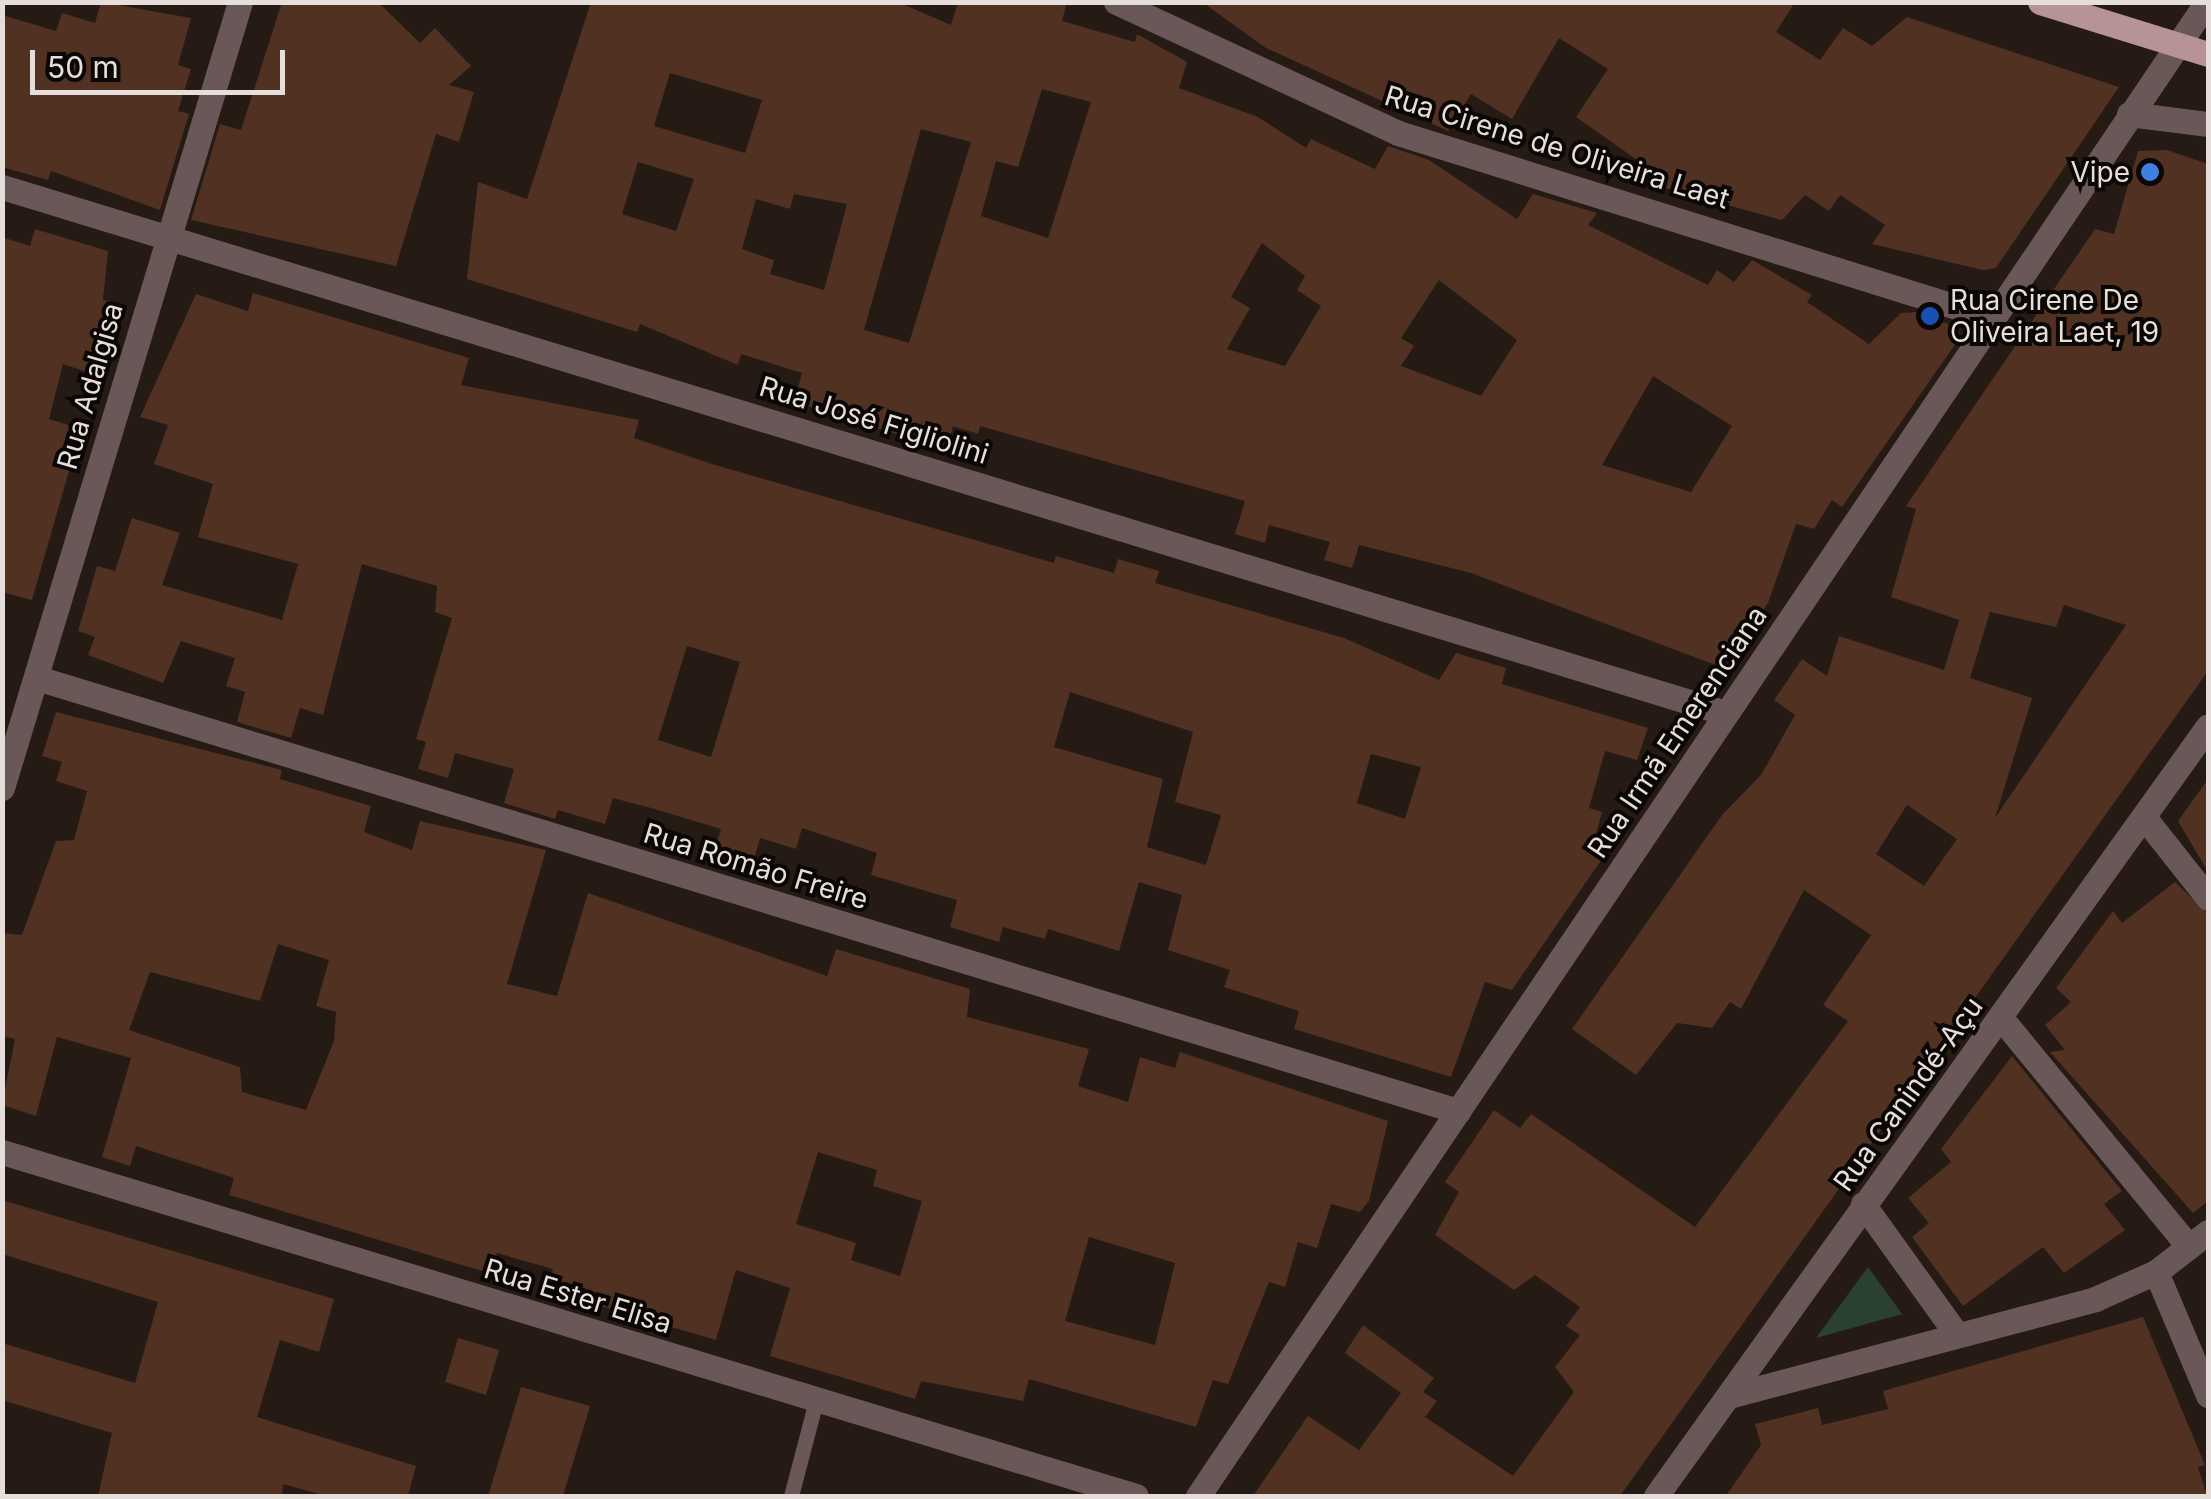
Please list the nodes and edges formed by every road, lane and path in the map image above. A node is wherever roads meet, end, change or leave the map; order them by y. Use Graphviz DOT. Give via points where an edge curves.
graph roads {
  1 [pos="240,2"];
  2 [pos="1116,2"];
  3 [pos="2040,2"];
  4 [pos="2207,2"];
  5 [pos="2177,44"];
  6 [pos="2208,54"];
  7 [pos="2129,114"];
  8 [pos="2208,124"];
  9 [pos="2,188"];
  10 [pos="166,234"];
  11 [pos="1992,318"];
  12 [pos="37,678"];
  13 [pos="1726,713"];
  14 [pos="2208,726"];
  15 [pos="2,788"];
  16 [pos="2144,818"];
  17 [pos="2208,898"];
  18 [pos="2001,1018"];
  19 [pos="1458,1111"];
  20 [pos="2,1152"];
  21 [pos="1863,1204"];
  22 [pos="2199,1239"];
  23 [pos="2156,1272"];
  24 [pos="1957,1335"];
  25 [pos="2208,1395"];
  26 [pos="1729,1396"];
  27 [pos="816,1401"];
  28 [pos="791,1496"];
  29 [pos="1136,1496"];
  30 [pos="1198,1496"];
  31 [pos="1656,1496"];
  1 -- 10 [label="street, Rua Adalgisa"];
  2 -- 11 [label="street, Rua Cirene de Oliveira Laet" via="1398,133"];
  3 -- 5 [label="main road"];
  4 -- 5 [label="street, Rua Irmã Emerenciana"];
  5 -- 6 [label="main road"];
  5 -- 7 [label="street, Rua Irmã Emerenciana"];
  7 -- 8 [label="street"];
  7 -- 11 [label="street, Rua Irmã Emerenciana"];
  9 -- 10 [label="street, Rua José Figliolini"];
  10 -- 12 [label="street, Rua Adalgisa"];
  10 -- 13 [label="street, Rua José Figliolini"];
  11 -- 13 [label="street, Rua Irmã Emerenciana"];
  12 -- 15 [label="street, Rua Adalgisa"];
  12 -- 19 [label="street, Rua Romão Freire"];
  13 -- 19 [label="street, Rua Irmã Emerenciana"];
  14 -- 16 [label="street, Rua Canindé-Açu"];
  16 -- 17 [label="street"];
  16 -- 18 [label="street, Rua Canindé-Açu"];
  18 -- 21 [label="street, Rua Canindé-Açu"];
  18 -- 22 [label="street"];
  19 -- 30 [label="street, Rua Irmã Emerenciana"];
  20 -- 27 [label="street, Rua Ester Elisa"];
  21 -- 24 [label="street"];
  21 -- 26 [label="street, Rua Canindé-Açu"];
  22 -- 23 [label="street"];
  23 -- 24 [label="street" via="2096,1299"];
  23 -- 25 [label="street"];
  24 -- 26 [label="street"];
  26 -- 31 [label="street, Rua Canindé-Açu"];
  27 -- 28 [label="lane"];
  27 -- 29 [label="street, Rua Ester Elisa"];
}
